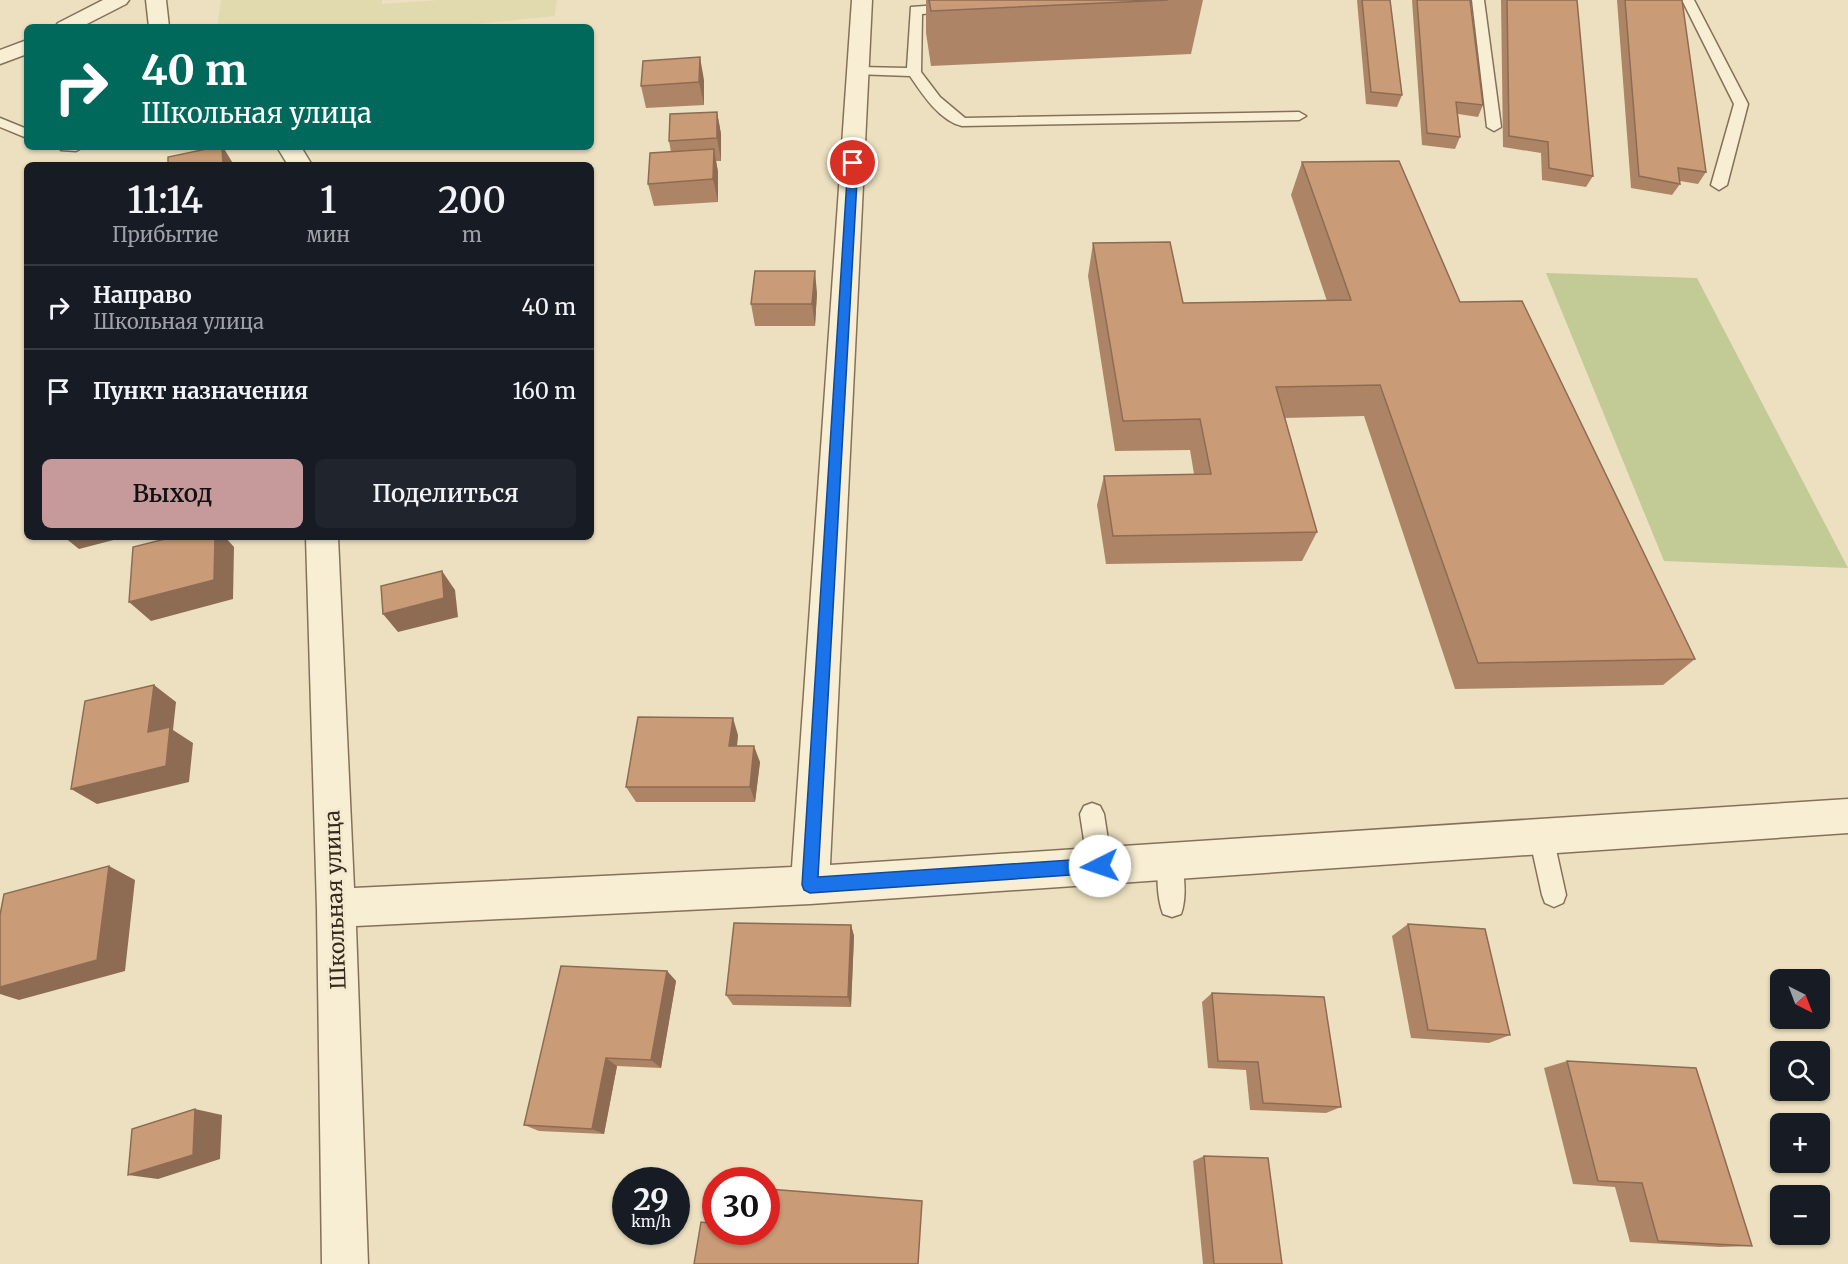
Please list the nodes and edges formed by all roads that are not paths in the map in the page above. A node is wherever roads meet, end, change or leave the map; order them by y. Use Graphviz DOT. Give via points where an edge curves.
graph roads {
  1 [pos="119,0"];
  2 [pos="156,0"];
  3 [pos="862,0"];
  4 [pos="1478,0"];
  5 [pos="1688,0"];
  6 [pos="963,8"];
  7 [pos="71,24"];
  8 [pos="159,24"];
  9 [pos="24,47"];
  10 [pos="0,58"];
  11 [pos="859,71"];
  12 [pos="914,72"];
  13 [pos="1299,116"];
  14 [pos="0,122"];
  15 [pos="1494,127"];
  16 [pos="24,133"];
  17 [pos="1719,185"];
  18 [pos="322,540"];
  19 [pos="1092,814"];
  20 [pos="1848,816"];
  21 [pos="1540,836"];
  22 [pos="1170,861"];
  23 [pos="1100,866"];
  24 [pos="810,885"];
  25 [pos="1554,895"];
  26 [pos="1172,905"];
  27 [pos="336,909"];
  28 [pos="345,1264"];
  1 -- 7 [label="street"];
  2 -- 8 [label="street"];
  3 -- 11 [label="street"];
  4 -- 15 [label="lane"];
  5 -- 17 [label="lane" via="1742,104"];
  6 -- 12 [label="lane" via="916,10"];
  9 -- 10 [label="street"];
  11 -- 12 [label="lane"];
  11 -- 24 [label="street"];
  12 -- 13 [label="lane" via="943,110 963,122"];
  14 -- 16 [label="lane"];
  18 -- 27 [label="street, Школьная улица"];
  19 -- 23 [label="lane"];
  20 -- 21 [label="street"];
  21 -- 22 [label="street"];
  21 -- 25 [label="lane"];
  22 -- 23 [label="street"];
  22 -- 26 [label="lane"];
  23 -- 24 [label="street"];
  24 -- 27 [label="street"];
  27 -- 28 [label="street, Школьная улица"];
}
